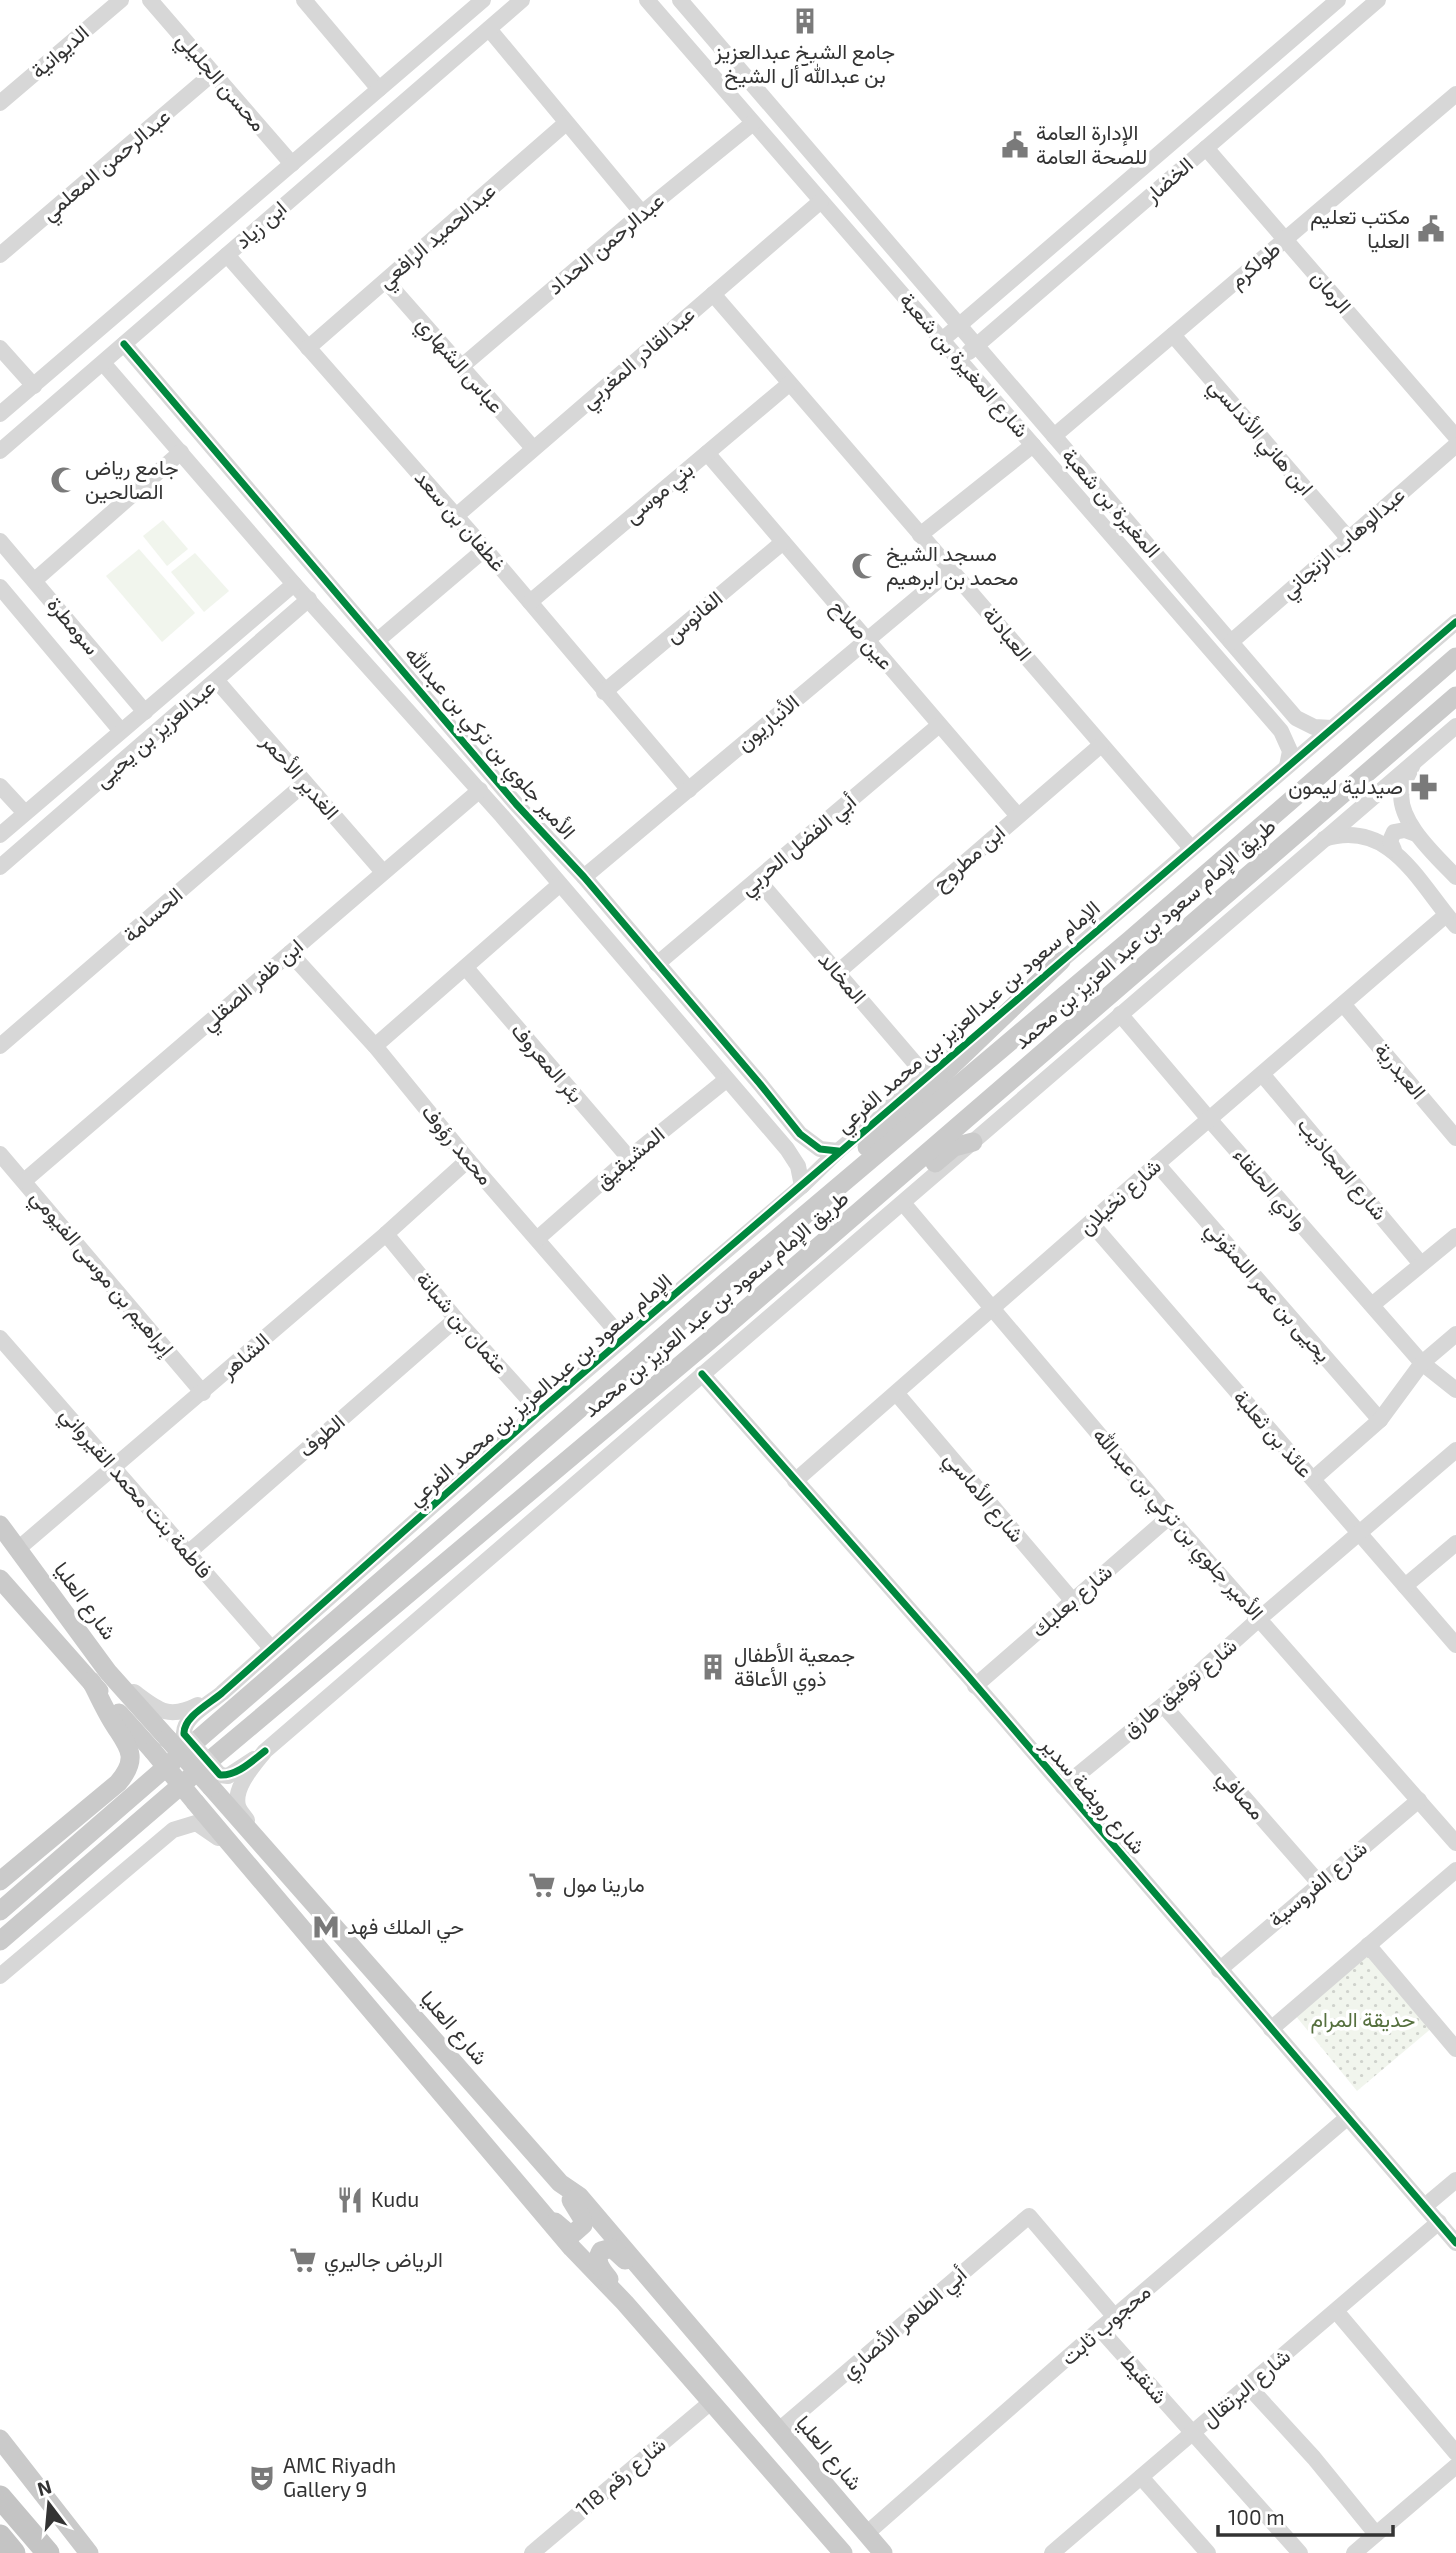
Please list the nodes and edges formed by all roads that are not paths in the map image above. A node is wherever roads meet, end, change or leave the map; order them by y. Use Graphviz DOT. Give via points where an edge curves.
graph roads {
  1 [pos="121,0"];
  2 [pos="150,0"];
  3 [pos="304,0"];
  4 [pos="482,0"];
  5 [pos="522,0"];
  6 [pos="647,0"];
  7 [pos="680,0"];
  8 [pos="1338,0"];
  9 [pos="1378,0"];
  10 [pos="489,29"];
  11 [pos="212,74"];
  12 [pos="379,89"];
  13 [pos="1456,94"];
  14 [pos="0,103"];
  15 [pos="566,123"];
  16 [pos="753,123"];
  17 [pos="1206,148"];
  18 [pos="292,164"];
  19 [pos="821,201"];
  20 [pos="642,213"];
  21 [pos="1285,239"];
  22 [pos="0,255"];
  23 [pos="227,255"];
  24 [pos="386,281"];
  25 [pos="713,294"];
  26 [pos="959,326"];
  27 [pos="1173,334"];
  28 [pos="942,340"];
  29 [pos="124,344"];
  30 [pos="977,346"];
  31 [pos="0,348"];
  32 [pos="308,348"];
  33 [pos="959,360"];
  34 [pos="103,363"];
  35 [pos="461,367"];
  36 [pos="789,384"];
  37 [pos="34,386"];
  38 [pos="0,414"];
  39 [pos="1054,436"];
  40 [pos="1456,437"];
  41 [pos="1033,445"];
  42 [pos="1456,445"];
  43 [pos="533,449"];
  44 [pos="0,450"];
  45 [pos="181,452"];
  46 [pos="707,453"];
  47 [pos="456,516"];
  48 [pos="920,535"];
  49 [pos="1349,539"];
  50 [pos="0,541"];
  51 [pos="783,542"];
  52 [pos="485,549"];
  53 [pos="952,569"];
  54 [pos="320,572"];
  55 [pos="35,579"];
  56 [pos="0,587"];
  57 [pos="301,591"];
  58 [pos="530,603"];
  59 [pos="1456,622"];
  60 [pos="378,640"];
  61 [pos="867,640"];
  62 [pos="1231,642"];
  63 [pos="1456,657"];
  64 [pos="217,681"];
  65 [pos="604,692"];
  66 [pos="1456,696"];
  67 [pos="145,712"];
  68 [pos="1296,718"];
  69 [pos="939,726"];
  70 [pos="1456,726"];
  71 [pos="1332,727"];
  72 [pos="121,731"];
  73 [pos="1281,731"];
  74 [pos="1101,745"];
  75 [pos="1415,761"];
  76 [pos="1287,766"];
  77 [pos="305,783"];
  78 [pos="0,786"];
  79 [pos="480,790"];
  80 [pos="689,790"];
  81 [pos="516,804"];
  82 [pos="25,813"];
  83 [pos="502,816"];
  84 [pos="1018,816"];
  85 [pos="529,817"];
  86 [pos="513,830"];
  87 [pos="1416,834"];
  88 [pos="0,835"];
  89 [pos="1322,839"];
  90 [pos="1191,848"];
  91 [pos="1394,850"];
  92 [pos="0,867"];
  93 [pos="383,872"];
  94 [pos="584,877"];
  95 [pos="1456,877"];
  96 [pos="758,880"];
  97 [pos="559,885"];
  98 [pos="1451,921"];
  99 [pos="290,953"];
  100 [pos="1061,961"];
  101 [pos="657,964"];
  102 [pos="466,968"];
  103 [pos="838,972"];
  104 [pos="1343,1004"];
  105 [pos="1120,1014"];
  106 [pos="0,1046"];
  107 [pos="375,1046"];
  108 [pos="1262,1074"];
  109 [pos="926,1076"];
  110 [pos="726,1080"];
  111 [pos="1209,1119"];
  112 [pos="800,1134"];
  113 [pos="1456,1138"];
  114 [pos="973,1142"];
  115 [pos="786,1149"];
  116 [pos="838,1151"];
  117 [pos="0,1154"];
  118 [pos="629,1158"];
  119 [pos="468,1160"];
  120 [pos="1157,1164"];
  121 [pos="24,1181"];
  122 [pos="802,1186"];
  123 [pos="903,1203"];
  124 [pos="1091,1223"];
  125 [pos="386,1234"];
  126 [pos="1456,1236"];
  127 [pos="537,1239"];
  128 [pos="818,1247"];
  129 [pos="1422,1264"];
  130 [pos="728,1280"];
  131 [pos="1372,1305"];
  132 [pos="994,1308"];
  133 [pos="456,1319"];
  134 [pos="1456,1334"];
  135 [pos="0,1338"];
  136 [pos="623,1339"];
  137 [pos="1422,1363"];
  138 [pos="702,1374"];
  139 [pos="1456,1390"];
  140 [pos="203,1393"];
  141 [pos="897,1394"];
  142 [pos="539,1411"];
  143 [pos="1380,1420"];
  144 [pos="1456,1450"];
  145 [pos="113,1467"];
  146 [pos="1312,1479"];
  147 [pos="796,1481"];
  148 [pos="1169,1517"];
  149 [pos="0,1525"];
  150 [pos="1358,1533"];
  151 [pos="1456,1543"];
  152 [pos="19,1548"];
  153 [pos="188,1553"];
  154 [pos="0,1579"];
  155 [pos="1405,1586"];
  156 [pos="1072,1600"];
  157 [pos="1260,1618"];
  158 [pos="1456,1644"];
  159 [pos="271,1648"];
  160 [pos="99,1676"];
  161 [pos="975,1686"];
  162 [pos="222,1693"];
  163 [pos="1163,1705"];
  164 [pos="168,1741"];
  165 [pos="265,1751"];
  166 [pos="215,1781"];
  167 [pos="1063,1787"];
  168 [pos="1419,1800"];
  169 [pos="1456,1843"];
  170 [pos="271,1853"];
  171 [pos="249,1865"];
  172 [pos="1456,1870"];
  173 [pos="0,1881"];
  174 [pos="1319,1883"];
  175 [pos="0,1911"];
  176 [pos="0,1941"];
  177 [pos="1368,1945"];
  178 [pos="1219,1970"];
  179 [pos="0,1976"];
  180 [pos="1271,2029"];
  181 [pos="1456,2049"];
  182 [pos="1348,2117"];
  183 [pos="1456,2180"];
  184 [pos="560,2183"];
  185 [pos="534,2202"];
  186 [pos="1425,2206"];
  187 [pos="1439,2222"];
  188 [pos="1456,2243"];
  189 [pos="652,2283"];
  190 [pos="625,2303"];
  191 [pos="1336,2311"];
  192 [pos="1115,2317"];
  193 [pos="1100,2329"];
  194 [pos="1248,2386"];
  195 [pos="711,2402"];
  196 [pos="780,2429"];
  197 [pos="1192,2434"];
  198 [pos="0,2439"];
  199 [pos="1456,2453"];
  200 [pos="1456,2466"];
  201 [pos="1141,2477"];
  202 [pos="0,2497"];
  203 [pos="866,2534"];
  204 [pos="1376,2534"];
  205 [pos="0,2536"];
  206 [pos="1060,2551"];
  207 [pos="14,2553"];
  208 [pos="48,2553"];
  209 [pos="89,2553"];
  210 [pos="532,2553"];
  211 [pos="843,2553"];
  212 [pos="883,2553"];
  213 [pos="1208,2553"];
  214 [pos="1300,2553"];
  215 [pos="1354,2553"];
  1 -- 14 [label="street, الديوانية"];
  2 -- 11 [label="street, محسن الجليلي"];
  3 -- 12 [label="street"];
  4 -- 12 [label="street, ابن زياد"];
  5 -- 10 [label="street, ابن زياد"];
  6 -- 16 [label="street, شارع المغيرة بن شعبة"];
  7 -- 26 [label="street, المغيرة بن شعبة"];
  8 -- 26 [label="street, الخضار"];
  9 -- 17 [label="street, الخضار"];
  10 -- 15 [label="street"];
  10 -- 23 [label="street, ابن زياد"];
  11 -- 18 [label="street, محسن الجليلي"];
  11 -- 22 [label="street, عبدالرحمن المعلمي"];
  12 -- 18 [label="street, ابن زياد"];
  13 -- 21 [label="street, طولكرم"];
  15 -- 20 [label="street"];
  15 -- 24 [label="street, عبدالحميد الرافعي"];
  16 -- 19 [label="street, شارع المغيرة بن شعبة"];
  16 -- 20 [label="street, عبدالرحمن الحداد"];
  17 -- 21 [label="street, الرمان"];
  17 -- 30 [label="street, الخضار"];
  18 -- 37 [label="street, ابن زياد"];
  19 -- 25 [label="street, عبدالقادر المغربي"];
  19 -- 28 [label="street, شارع المغيرة بن شعبة"];
  20 -- 35 [label="street, عبدالرحمن الحداد"];
  21 -- 27 [label="street, طولكرم"];
  21 -- 40 [label="street, الرمان"];
  23 -- 29 [label="street, ابن زياد"];
  23 -- 32 [label="street, غطفان بن سعد"];
  24 -- 32 [label="street, عبدالحميد الرافعي"];
  24 -- 35 [label="street, عباس الشهاري"];
  25 -- 36 [label="street, العبادلة"];
  25 -- 43 [label="street, عبدالقادر المغربي"];
  26 -- 28 [label="street, الخضار"];
  26 -- 30 [label="street, المغيرة بن شعبة"];
  27 -- 39 [label="street, طولكرم"];
  27 -- 49 [label="street, ابن هاني الأندلسي"];
  28 -- 33 [label="street, شارع المغيرة بن شعبة"];
  29 -- 34 [label="street, ابن زياد"];
  29 -- 54 [label="street, الأمير جلوي بن تركي بن عبدالله"];
  30 -- 33 [label="street, الخضار"];
  30 -- 39 [label="street, المغيرة بن شعبة"];
  31 -- 37 [label="street"];
  32 -- 47 [label="street, غطفان بن سعد"];
  33 -- 41 [label="street, شارع المغيرة بن شعبة"];
  34 -- 44 [label="street, ابن زياد"];
  34 -- 45 [label="street, الأمير جلوي بن تركي بن عبدالله"];
  35 -- 43 [label="street, عباس الشهاري"];
  36 -- 46 [label="street, بني موسى"];
  36 -- 48 [label="street, العبادلة"];
  37 -- 38 [label="street, ابن زياد"];
  39 -- 62 [label="street, المغيرة بن شعبة"];
  41 -- 48 [label="street"];
  41 -- 73 [label="street, شارع المغيرة بن شعبة"];
  42 -- 49 [label="street, عبدالوهاب الزنجاني"];
  43 -- 47 [label="street, عبدالقادر المغربي"];
  45 -- 55 [label="street"];
  45 -- 57 [label="street, الأمير جلوي بن تركي بن عبدالله"];
  46 -- 51 [label="street, عين صلاح"];
  46 -- 58 [label="street, بني موسى"];
  47 -- 52 [label="street, غطفان بن سعد"];
  48 -- 53 [label="street, العبادلة"];
  49 -- 62 [label="street, عبدالوهاب الزنجاني"];
  50 -- 55 [label="street, سومطرة"];
  51 -- 61 [label="street, عين صلاح"];
  51 -- 65 [label="street, الفانوس"];
  52 -- 58 [label="street, غطفان بن سعد"];
  52 -- 60 [label="street"];
  53 -- 61 [label="street, الأنباريون"];
  53 -- 74 [label="street, العبادلة"];
  54 -- 57 [label="street"];
  54 -- 60 [label="street, الأمير جلوي بن تركي بن عبدالله"];
  55 -- 67 [label="street, سومطرة"];
  56 -- 72 [label="street, سومطرة"];
  57 -- 64 [label="street, عبدالعزيز بن يحيى"];
  57 -- 67 [label="street, عبدالعزيز بن يحيى"];
  57 -- 79 [label="street, الأمير جلوي بن تركي بن عبدالله"];
  58 -- 65 [label="street, غطفان بن سعد"];
  59 -- 71 [label="street, الإمام سعود بن عبدالعزيز بن محمد الفرعي"];
  60 -- 81 [label="street, الأمير جلوي بن تركي بن عبدالله"];
  61 -- 69 [label="street, عين صلاح"];
  61 -- 80 [label="street, الأنباريون"];
  62 -- 68 [label="street, المغيرة بن شعبة"];
  63 -- 130 [label="main road, طريق الإمام سعود بن عبد العزيز بن محمد"];
  64 -- 77 [label="street, الغدير الأحمر"];
  64 -- 92 [label="street, عبدالعزيز بن يحيى"];
  65 -- 80 [label="street, غطفان بن سعد"];
  66 -- 128 [label="main road, طريق الإمام سعود بن عبد العزيز بن محمد"];
  67 -- 72 [label="street, عبدالعزيز بن يحيى"];
  68 -- 71 [label="street" via="1314,727"];
  68 -- 73 [label="street" via="1294,727"];
  69 -- 84 [label="street, عين صلاح"];
  69 -- 96 [label="street, أبي الفضل الحربي"];
  70 -- 75 [label="street"];
  71 -- 76 [label="street, الإمام سعود بن عبدالعزيز بن محمد الفرعي"];
  72 -- 82 [label="street, عبدالعزيز بن يحيى"];
  73 -- 76 [label="street" via="1290,751"];
  74 -- 84 [label="street, ابن مطروح"];
  74 -- 90 [label="street, العبادلة"];
  75 -- 87 [label="street" via="1402,800"];
  75 -- 89 [label="street"];
  76 -- 90 [label="street, الإمام سعود بن عبدالعزيز بن محمد الفرعي"];
  77 -- 93 [label="street, الغدير الأحمر"];
  77 -- 106 [label="street, الحسامة"];
  78 -- 82 [label="street"];
  79 -- 83 [label="street, الأمير جلوي بن تركي بن عبدالله"];
  79 -- 93 [label="street, ابن ظفر الصقلي"];
  80 -- 94 [label="street, الأنباريون"];
  81 -- 83 [label="street"];
  81 -- 85 [label="street, الأمير جلوي بن تركي بن عبدالله"];
  82 -- 88 [label="street, عبدالعزيز بن يحيى"];
  83 -- 86 [label="street, الأمير جلوي بن تركي بن عبدالله"];
  84 -- 103 [label="street, ابن مطروح"];
  85 -- 86 [label="street"];
  85 -- 94 [label="street, الأمير جلوي بن تركي بن عبدالله"];
  86 -- 97 [label="street, الأمير جلوي بن تركي بن عبدالله"];
  87 -- 91 [label="street" via="1394,832"];
  87 -- 95 [label="street"];
  89 -- 91 [label="street" via="1364,835"];
  89 -- 105 [label="street"];
  90 -- 100 [label="street, الإمام سعود بن عبدالعزيز بن محمد الفرعي"];
  91 -- 98 [label="street"];
  93 -- 99 [label="street, ابن ظفر الصقلي"];
  94 -- 101 [label="street, الأمير جلوي بن تركي بن عبدالله"];
  96 -- 101 [label="street, أبي الفضل الحربي"];
  96 -- 103 [label="street, المخالد"];
  97 -- 102 [label="street"];
  97 -- 110 [label="street, الأمير جلوي بن تركي بن عبدالله"];
  98 -- 104 [label="street, شارع نخيلان"];
  99 -- 107 [label="street, محمد رؤوف"];
  99 -- 121 [label="street, ابن ظفر الصقلي"];
  100 -- 109 [label="street, الإمام سعود بن عبدالعزيز بن محمد الفرعي"];
  100 -- 130 [label="main road"];
  101 -- 112 [label="street, الأمير جلوي بن تركي بن عبدالله"];
  102 -- 107 [label="street"];
  102 -- 118 [label="street, بئر المعروف"];
  103 -- 109 [label="street, المخالد"];
  104 -- 108 [label="street, شارع نخيلان"];
  104 -- 113 [label="street, العبدرية"];
  105 -- 111 [label="street, وادي الحلقاء"];
  105 -- 114 [label="street"];
  107 -- 119 [label="street, محمد رؤوف"];
  108 -- 111 [label="street, شارع نخيلان"];
  108 -- 129 [label="street, شارع المجاذيب"];
  109 -- 116 [label="street, الإمام سعود بن عبدالعزيز بن محمد الفرعي"];
  110 -- 115 [label="street, الأمير جلوي بن تركي بن عبدالله"];
  110 -- 118 [label="street, المشيقيق"];
  111 -- 120 [label="street, شارع نخيلان"];
  111 -- 131 [label="street, وادي الحلقاء"];
  112 -- 115 [label="street" via="805,1148 795,1153"];
  112 -- 116 [label="street, الأمير جلوي بن تركي بن عبدالله" via="820,1149"];
  114 -- 123 [label="street"];
  114 -- 128 [label="main road" via="954,1147 844,1237"];
  115 -- 122 [label="street, الأمير جلوي بن تركي بن عبدالله" via="798,1166"];
  116 -- 122 [label="street, الإمام سعود بن عبدالعزيز بن محمد الفرعي"];
  117 -- 121 [label="street, إبراهيم بن موسى الفيومي"];
  118 -- 127 [label="street, المشيقيق"];
  119 -- 125 [label="street, الشاهر"];
  119 -- 127 [label="street, محمد رؤوف"];
  120 -- 124 [label="street, شارع نخيلان"];
  120 -- 143 [label="street, يحيى بن عمر اللمثوني"];
  121 -- 140 [label="street, إبراهيم بن موسى الفيومي"];
  122 -- 136 [label="street, الإمام سعود بن عبدالعزيز بن محمد الفرعي"];
  123 -- 132 [label="street, الأمير جلوي بن تركي بن عبدالله"];
  123 -- 138 [label="street"];
  124 -- 132 [label="street, شارع نخيلان"];
  124 -- 146 [label="street, عائذ بن ثعلبة"];
  125 -- 133 [label="street, عثمان بن شبانة"];
  125 -- 140 [label="street, الشاهر"];
  126 -- 129 [label="street"];
  127 -- 136 [label="street, محمد رؤوف"];
  128 -- 176 [label="main road, طريق الإمام سعود بن عبد العزيز بن محمد"];
  129 -- 131 [label="street"];
  130 -- 175 [label="main road, طريق الإمام سعود بن عبد العزيز بن محمد"];
  131 -- 137 [label="street, وادي الحلقاء"];
  132 -- 141 [label="street, شارع نخيلان"];
  132 -- 148 [label="street, الأمير جلوي بن تركي بن عبدالله"];
  133 -- 142 [label="street, عثمان بن شبانة"];
  133 -- 153 [label="street, الطوف"];
  134 -- 137 [label="street"];
  135 -- 145 [label="street, فاطمة بنت محمد القيرواني"];
  136 -- 142 [label="street, الإمام سعود بن عبدالعزيز بن محمد الفرعي"];
  137 -- 139 [label="street, وادي الحلقاء"];
  137 -- 143 [label="street"];
  138 -- 147 [label="street, شارع رويضة سدير"];
  138 -- 165 [label="street"];
  140 -- 145 [label="street, الشاهر"];
  141 -- 147 [label="street, شارع نخيلان"];
  141 -- 156 [label="street, شارع الأماسي"];
  142 -- 159 [label="street, الإمام سعود بن عبدالعزيز بن محمد الفرعي"];
  143 -- 146 [label="street"];
  144 -- 150 [label="street, شارع توفيق طارق"];
  145 -- 152 [label="street, الشاهر"];
  145 -- 153 [label="street, فاطمة بنت محمد القيرواني"];
  146 -- 150 [label="street, عائذ بن ثعلبة"];
  147 -- 161 [label="street, شارع رويضة سدير"];
  148 -- 156 [label="street, شارع بعلبك"];
  148 -- 157 [label="street, الأمير جلوي بن تركي بن عبدالله"];
  149 -- 152 [label="main road, شارع العليا"];
  150 -- 155 [label="street, عائذ بن ثعلبة"];
  150 -- 157 [label="street, شارع توفيق طارق"];
  151 -- 155 [label="street"];
  152 -- 160 [label="main road, شارع العليا"];
  153 -- 159 [label="street, فاطمة بنت محمد القيرواني"];
  154 -- 160 [label="main road, شارع العليا"];
  155 -- 158 [label="street, عائذ بن ثعلبة"];
  156 -- 161 [label="street, شارع بعلبك"];
  157 -- 163 [label="street, شارع توفيق طارق"];
  157 -- 168 [label="street, الأمير جلوي بن تركي بن عبدالله"];
  159 -- 162 [label="street, الإمام سعود بن عبدالعزيز بن محمد الفرعي"];
  160 -- 162 [label="street" via="170,1714"];
  160 -- 164 [label="main road, شارع العليا"];
  160 -- 173 [label="main road" via="112,1721 131,1755 128,1771"];
  161 -- 167 [label="street, شارع رويضة سدير"];
  162 -- 164 [label="street"];
  163 -- 167 [label="street, شارع توفيق طارق"];
  163 -- 174 [label="street, مصافي"];
  164 -- 166 [label="main road, شارع العليا, bridge"];
  164 -- 171 [label="main road, شارع العليا, bridge" via="195,1802"];
  165 -- 166 [label="street"];
  165 -- 170 [label="street" via="241,1788 238,1807"];
  166 -- 170 [label="main road, شارع العليا"];
  167 -- 178 [label="street, شارع رويضة سدير"];
  168 -- 169 [label="street, الأمير جلوي بن تركي بن عبدالله"];
  168 -- 174 [label="street, شارع الفروسية"];
  170 -- 184 [label="main road, شارع العليا"];
  171 -- 179 [label="street" via="196,1823 173,1830"];
  171 -- 185 [label="main road, شارع العليا"];
  172 -- 177 [label="street"];
  174 -- 178 [label="street, شارع الفروسية"];
  177 -- 180 [label="street"];
  177 -- 181 [label="street"];
  178 -- 180 [label="street, شارع رويضة سدير"];
  180 -- 182 [label="street, شارع رويضة سدير"];
  182 -- 186 [label="street, شارع رويضة سدير"];
  182 -- 192 [label="street, محجوب ثابت"];
  183 -- 186 [label="street"];
  184 -- 185 [label="main road" via="582,2218 578,2231 568,2233"];
  184 -- 189 [label="main road, شارع العليا" via="579,2196"];
  185 -- 190 [label="main road, شارع العليا"];
  186 -- 187 [label="street, شارع رويضة سدير"];
  187 -- 188 [label="street, شارع رويضة سدير"];
  187 -- 191 [label="street, شارع البرتقال"];
  189 -- 190 [label="main road" via="612,2248 601,2251 598,2264"];
  189 -- 196 [label="main road, شارع العليا"];
  190 -- 195 [label="main road, شارع العليا"];
  191 -- 194 [label="street, شارع البرتقال"];
  191 -- 199 [label="street"];
  192 -- 193 [label="street, محجوب ثابت"];
  192 -- 196 [label="street, أبي الطاهر الأنصاري" via="1029,2216"];
  193 -- 197 [label="street, شنقيط"];
  193 -- 203 [label="street, محجوب ثابت"];
  194 -- 197 [label="street, شارع البرتقال"];
  194 -- 204 [label="street"];
  195 -- 210 [label="street, شارع رقم 118"];
  195 -- 211 [label="main road, شارع العليا"];
  196 -- 203 [label="main road, شارع العليا"];
  197 -- 201 [label="street, شارع البرتقال"];
  197 -- 214 [label="street, شنقيط"];
  198 -- 209 [label="main road"];
  200 -- 204 [label="street"];
  201 -- 206 [label="street, شارع البرتقال"];
  201 -- 213 [label="street"];
  202 -- 208 [label="highway"];
  203 -- 212 [label="main road, شارع العليا"];
  204 -- 215 [label="street"];
  205 -- 207 [label="highway"];
}
